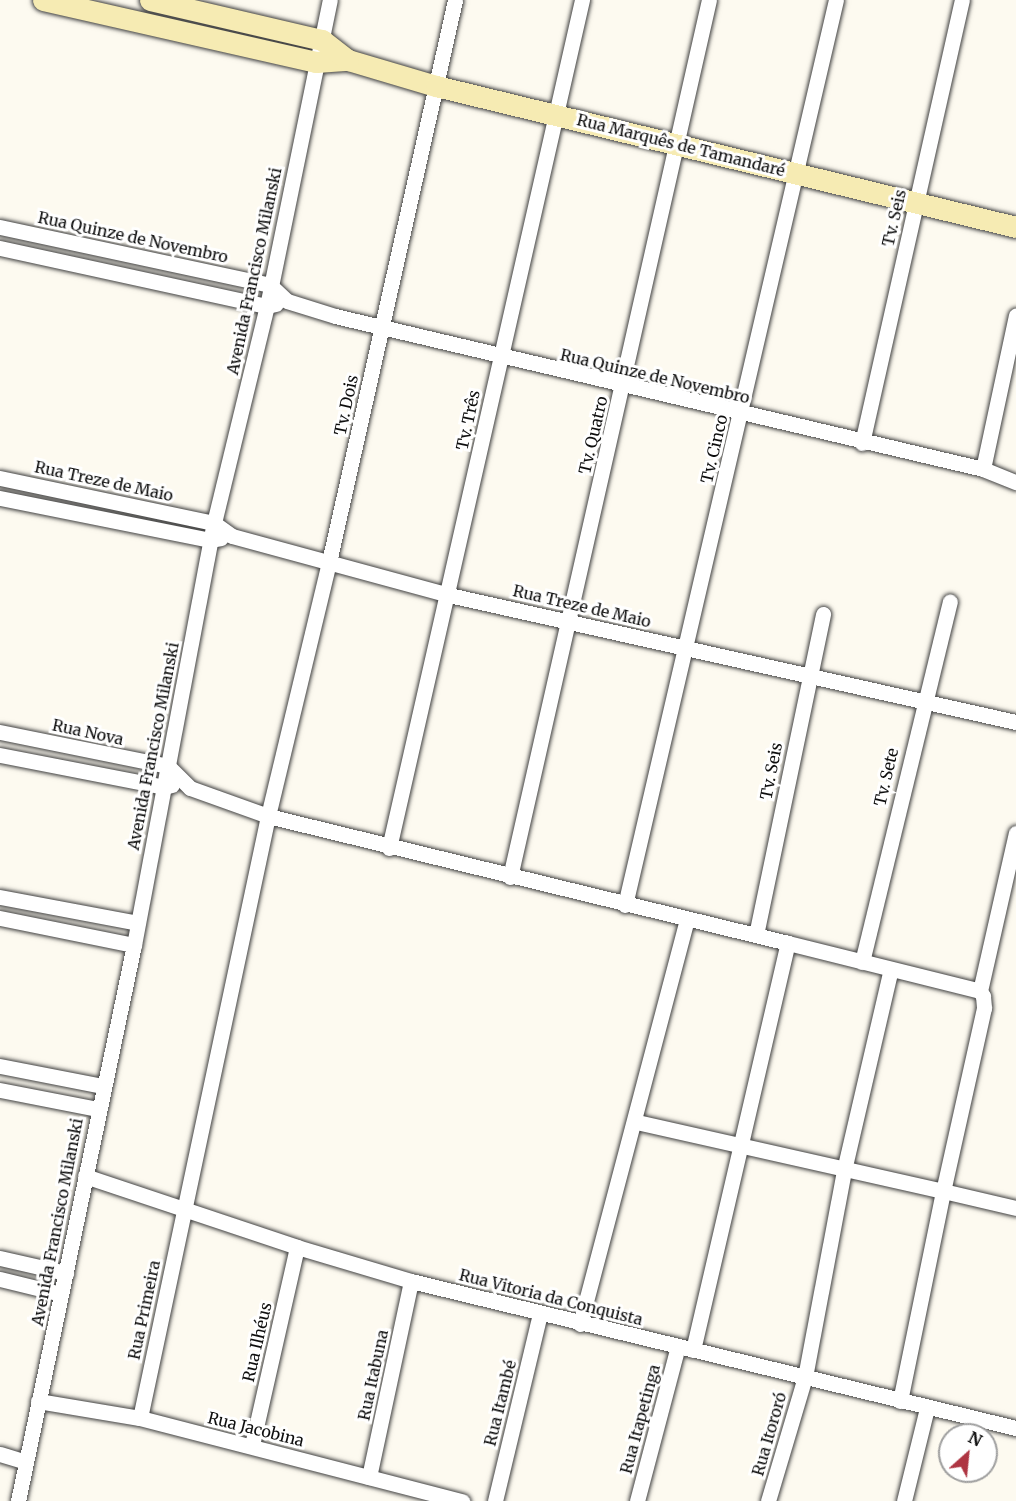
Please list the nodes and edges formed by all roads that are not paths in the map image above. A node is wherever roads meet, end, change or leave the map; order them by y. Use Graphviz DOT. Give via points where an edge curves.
graph roads {
  1 [pos="43,0"];
  2 [pos="150,0"];
  3 [pos="330,0"];
  4 [pos="455,0"];
  5 [pos="582,0"];
  6 [pos="709,0"];
  7 [pos="836,0"];
  8 [pos="962,0"];
  9 [pos="322,40"];
  10 [pos="348,60"];
  11 [pos="316,62"];
  12 [pos="436,86"];
  13 [pos="555,114"];
  14 [pos="678,142"];
  15 [pos="797,174"];
  16 [pos="916,202"];
  17 [pos="0,227"];
  18 [pos="1016,227"];
  19 [pos="0,248"];
  20 [pos="270,285"];
  21 [pos="287,301"];
  22 [pos="267,306"];
  23 [pos="1016,315"];
  24 [pos="381,327"];
  25 [pos="499,357"];
  26 [pos="623,387"];
  27 [pos="740,414"];
  28 [pos="862,443"];
  29 [pos="983,469"];
  30 [pos="0,478"];
  31 [pos="1016,482"];
  32 [pos="0,498"];
  33 [pos="214,523"];
  34 [pos="232,536"];
  35 [pos="211,540"];
  36 [pos="329,562"];
  37 [pos="449,595"];
  38 [pos="950,602"];
  39 [pos="823,614"];
  40 [pos="568,620"];
  41 [pos="684,649"];
  42 [pos="808,677"];
  43 [pos="927,702"];
  44 [pos="1016,722"];
  45 [pos="0,732"];
  46 [pos="0,755"];
  47 [pos="168,766"];
  48 [pos="181,783"];
  49 [pos="164,787"];
  50 [pos="267,816"];
  51 [pos="1016,833"];
  52 [pos="389,848"];
  53 [pos="510,877"];
  54 [pos="0,897"];
  55 [pos="625,905"];
  56 [pos="0,918"];
  57 [pos="687,920"];
  58 [pos="138,923"];
  59 [pos="756,936"];
  60 [pos="788,943"];
  61 [pos="134,945"];
  62 [pos="862,962"];
  63 [pos="891,969"];
  64 [pos="980,991"];
  65 [pos="0,1066"];
  66 [pos="103,1086"];
  67 [pos="0,1090"];
  68 [pos="98,1109"];
  69 [pos="636,1122"];
  70 [pos="742,1143"];
  71 [pos="845,1166"];
  72 [pos="85,1176"];
  73 [pos="943,1191"];
  74 [pos="1016,1208"];
  75 [pos="183,1209"];
  76 [pos="297,1247"];
  77 [pos="0,1258"];
  78 [pos="66,1273"];
  79 [pos="0,1279"];
  80 [pos="411,1281"];
  81 [pos="61,1294"];
  82 [pos="540,1314"];
  83 [pos="580,1324"];
  84 [pos="686,1348"];
  85 [pos="805,1377"];
  86 [pos="38,1401"];
  87 [pos="900,1401"];
  88 [pos="927,1408"];
  89 [pos="140,1418"];
  90 [pos="1016,1428"];
  91 [pos="252,1446"];
  92 [pos="0,1454"];
  93 [pos="26,1462"];
  94 [pos="369,1477"];
  95 [pos="18,1501"];
  96 [pos="462,1501"];
  97 [pos="495,1501"];
  98 [pos="637,1501"];
  99 [pos="768,1501"];
  100 [pos="904,1501"];
  1 -- 11 [label="street, Rua Marquês de Tamandaré"];
  2 -- 9 [label="street, Rua Marquês de Tamandaré"];
  3 -- 9 [label="street, Avenida Francisco Milanski"];
  4 -- 12 [label="street, Tv. Dois"];
  5 -- 13 [label="street, Tv. Três"];
  6 -- 14 [label="street, Tv. Quatro"];
  7 -- 15 [label="street, Tv. Cinco"];
  8 -- 16 [label="street, Tv. Seis"];
  9 -- 10 [label="street, Rua Marquês de Tamandaré"];
  9 -- 11 [label="street, Avenida Francisco Milanski"];
  10 -- 11 [label="street, Rua Marquês de Tamandaré"];
  10 -- 12 [label="street, Rua Marquês de Tamandaré"];
  11 -- 20 [label="street, Avenida Francisco Milanski"];
  12 -- 13 [label="street, Rua Marquês de Tamandaré"];
  12 -- 24 [label="street, Tv. Dois"];
  13 -- 14 [label="street, Rua Marquês de Tamandaré"];
  13 -- 25 [label="street, Tv. Três"];
  14 -- 15 [label="street, Rua Marquês de Tamandaré"];
  14 -- 26 [label="street, Tv. Quatro"];
  15 -- 16 [label="street, Rua Marquês de Tamandaré"];
  15 -- 27 [label="street, Tv. Cinco"];
  16 -- 18 [label="street, Rua Marquês de Tamandaré"];
  16 -- 28 [label="street, Tv. Seis"];
  17 -- 20 [label="street, Rua Quinze de Novembro"];
  19 -- 22 [label="street, Rua Quinze de Novembro"];
  20 -- 21 [label="street, Rua Quinze de Novembro"];
  20 -- 22 [label="street, Avenida Francisco Milanski"];
  21 -- 22 [label="street, Rua Quinze de Novembro"];
  21 -- 24 [label="street, Rua Quinze de Novembro"];
  22 -- 33 [label="street, Avenida Francisco Milanski"];
  23 -- 29 [label="street"];
  24 -- 25 [label="street, Rua Quinze de Novembro"];
  24 -- 36 [label="street, Tv. Dois"];
  25 -- 26 [label="street, Rua Quinze de Novembro"];
  25 -- 37 [label="street, Tv. Três"];
  26 -- 27 [label="street, Rua Quinze de Novembro"];
  26 -- 40 [label="street, Tv. Quatro"];
  27 -- 28 [label="street, Rua Quinze de Novembro"];
  27 -- 41 [label="street, Tv. Cinco"];
  28 -- 29 [label="street, Rua Quinze de Novembro"];
  29 -- 31 [label="street, Rua Quinze de Novembro"];
  30 -- 33 [label="street, Rua Treze de Maio"];
  32 -- 35 [label="street, Rua Treze de Maio"];
  33 -- 34 [label="street, Rua Treze de Maio"];
  33 -- 35 [label="street, Avenida Francisco Milanski"];
  34 -- 35 [label="street, Rua Treze de Maio"];
  34 -- 36 [label="street, Rua Treze de Maio"];
  35 -- 47 [label="street, Avenida Francisco Milanski"];
  36 -- 37 [label="street, Rua Treze de Maio"];
  36 -- 50 [label="street, Tv. Dois"];
  37 -- 40 [label="street, Rua Treze de Maio"];
  37 -- 52 [label="street, Tv. Três"];
  38 -- 43 [label="street, Tv. Sete"];
  39 -- 42 [label="street, Tv. Seis"];
  40 -- 41 [label="street, Rua Treze de Maio"];
  40 -- 53 [label="street, Tv. Quatro"];
  41 -- 42 [label="street, Rua Treze de Maio"];
  41 -- 55 [label="street, Tv. Cinco"];
  42 -- 43 [label="street, Rua Treze de Maio"];
  42 -- 59 [label="street, Tv. Seis"];
  43 -- 44 [label="street, Rua Treze de Maio"];
  43 -- 62 [label="street, Tv. Sete" via="920,713"];
  45 -- 47 [label="street, Rua Nova"];
  46 -- 49 [label="street"];
  47 -- 48 [label="street"];
  47 -- 49 [label="street, Avenida Francisco Milanski"];
  48 -- 49 [label="street"];
  48 -- 50 [label="street"];
  49 -- 58 [label="street, Avenida Francisco Milanski"];
  50 -- 52 [label="street"];
  50 -- 75 [label="street, Rua Primeira"];
  51 -- 64 [label="street"];
  52 -- 53 [label="street"];
  53 -- 55 [label="street"];
  54 -- 58 [label="street"];
  55 -- 57 [label="street"];
  56 -- 61 [label="street"];
  57 -- 59 [label="street"];
  57 -- 69 [label="street"];
  58 -- 61 [label="street, Avenida Francisco Milanski"];
  59 -- 60 [label="street"];
  60 -- 62 [label="street"];
  60 -- 70 [label="street, Rua Itapetinga"];
  61 -- 66 [label="street, Avenida Francisco Milanski"];
  62 -- 63 [label="street"];
  63 -- 64 [label="street"];
  63 -- 71 [label="street, Rua Itororó"];
  64 -- 73 [label="street" via="984,1006"];
  65 -- 66 [label="street"];
  66 -- 68 [label="street, Avenida Francisco Milanski"];
  67 -- 68 [label="street"];
  68 -- 72 [label="street, Avenida Francisco Milanski"];
  69 -- 70 [label="street"];
  69 -- 83 [label="street"];
  70 -- 71 [label="street"];
  70 -- 84 [label="street, Rua Itapetinga"];
  71 -- 73 [label="street"];
  71 -- 85 [label="street, Rua Itororó"];
  72 -- 75 [label="street, Rua Vitoria da Conquista"];
  72 -- 78 [label="street, Avenida Francisco Milanski"];
  73 -- 74 [label="street"];
  73 -- 87 [label="street"];
  75 -- 76 [label="street, Rua Vitoria da Conquista"];
  75 -- 89 [label="street, Rua Primeira"];
  76 -- 80 [label="street, Rua Vitoria da Conquista"];
  76 -- 91 [label="street, Rua Ilhéus"];
  77 -- 78 [label="street"];
  78 -- 81 [label="street, Avenida Francisco Milanski"];
  79 -- 81 [label="street"];
  80 -- 82 [label="street, Rua Vitoria da Conquista"];
  80 -- 94 [label="street, Rua Itabuna"];
  81 -- 86 [label="street, Avenida Francisco Milanski"];
  82 -- 83 [label="street, Rua Vitoria da Conquista"];
  82 -- 97 [label="street, Rua Itambé"];
  83 -- 84 [label="street, Rua Vitoria da Conquista"];
  84 -- 85 [label="street, Rua Vitoria da Conquista"];
  84 -- 98 [label="street, Rua Itapetinga"];
  85 -- 87 [label="street, Rua Vitoria da Conquista"];
  85 -- 99 [label="street, Rua Itororó"];
  86 -- 89 [label="street, Rua Jacobina"];
  86 -- 93 [label="street, Avenida Francisco Milanski"];
  87 -- 88 [label="street, Rua Vitoria da Conquista"];
  88 -- 90 [label="street, Rua Vitoria da Conquista"];
  88 -- 100 [label="street"];
  89 -- 91 [label="street, Rua Jacobina"];
  91 -- 94 [label="street, Rua Jacobina"];
  92 -- 93 [label="street"];
  93 -- 95 [label="street, Avenida Francisco Milanski"];
  94 -- 96 [label="street, Rua Jacobina"];
}
